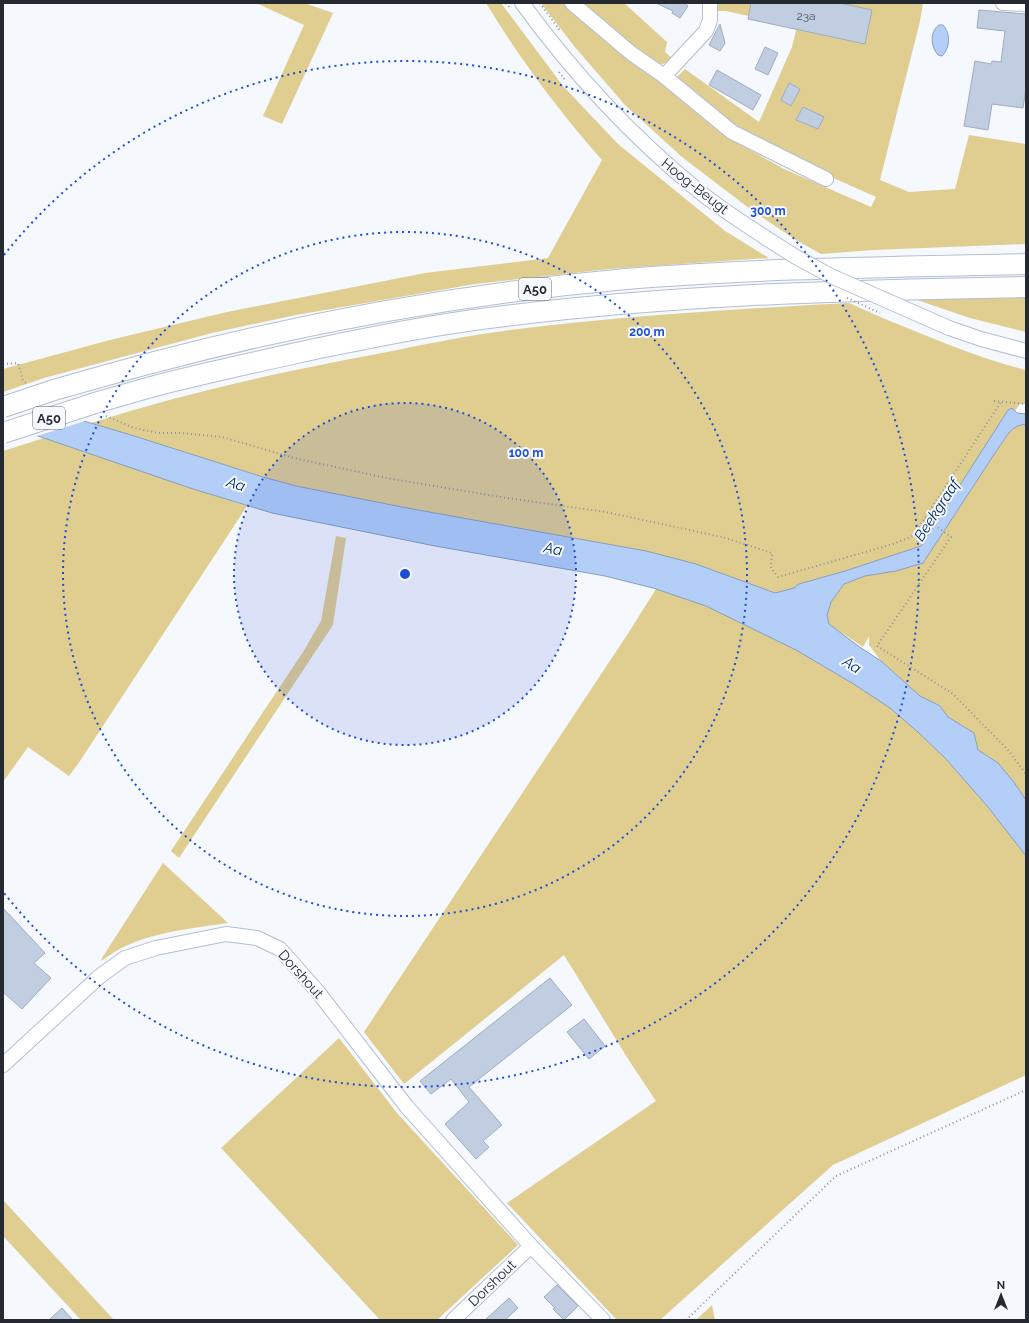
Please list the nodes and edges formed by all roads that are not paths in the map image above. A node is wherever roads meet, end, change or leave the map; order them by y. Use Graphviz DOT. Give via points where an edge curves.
graph roads {
  1 [pos="522,3"];
  2 [pos="572,3"];
  3 [pos="710,3"];
  4 [pos="1003,3"];
  5 [pos="1026,4"];
  6 [pos="664,76"];
  7 [pos="826,180"];
  8 [pos="1026,264"];
  9 [pos="1026,286"];
  10 [pos="1026,351"];
  11 [pos="3,407"];
  12 [pos="3,433"];
  13 [pos="3,1065"];
  14 [pos="531,1246"];
  15 [pos="453,1320"];
  16 [pos="603,1320"];
  1 -- 10 [label="street, Hoog-Beugt, bridge" via="579,76 652,152 695,188 766,238 831,276 949,328 981,340"];
  2 -- 6 [label="street" via="631,53"];
  3 -- 6 [label="street" via="710,20 706,31"];
  4 -- 5 [label="street"];
  6 -- 7 [label="street" via="732,132"];
  8 -- 11 [label="highway, A50, bridge" via="776,270 626,279 508,293 390,310 267,335 160,361"];
  9 -- 12 [label="highway, A50, bridge" via="710,297 471,320 376,336 189,377 98,409"];
  13 -- 14 [label="street, Dorshout" via="100,976 125,958 156,948 226,934 257,938 280,949 318,992 407,1108"];
  14 -- 15 [label="street, Dorshout"];
  14 -- 16 [label="street, Dorshout"];
}
